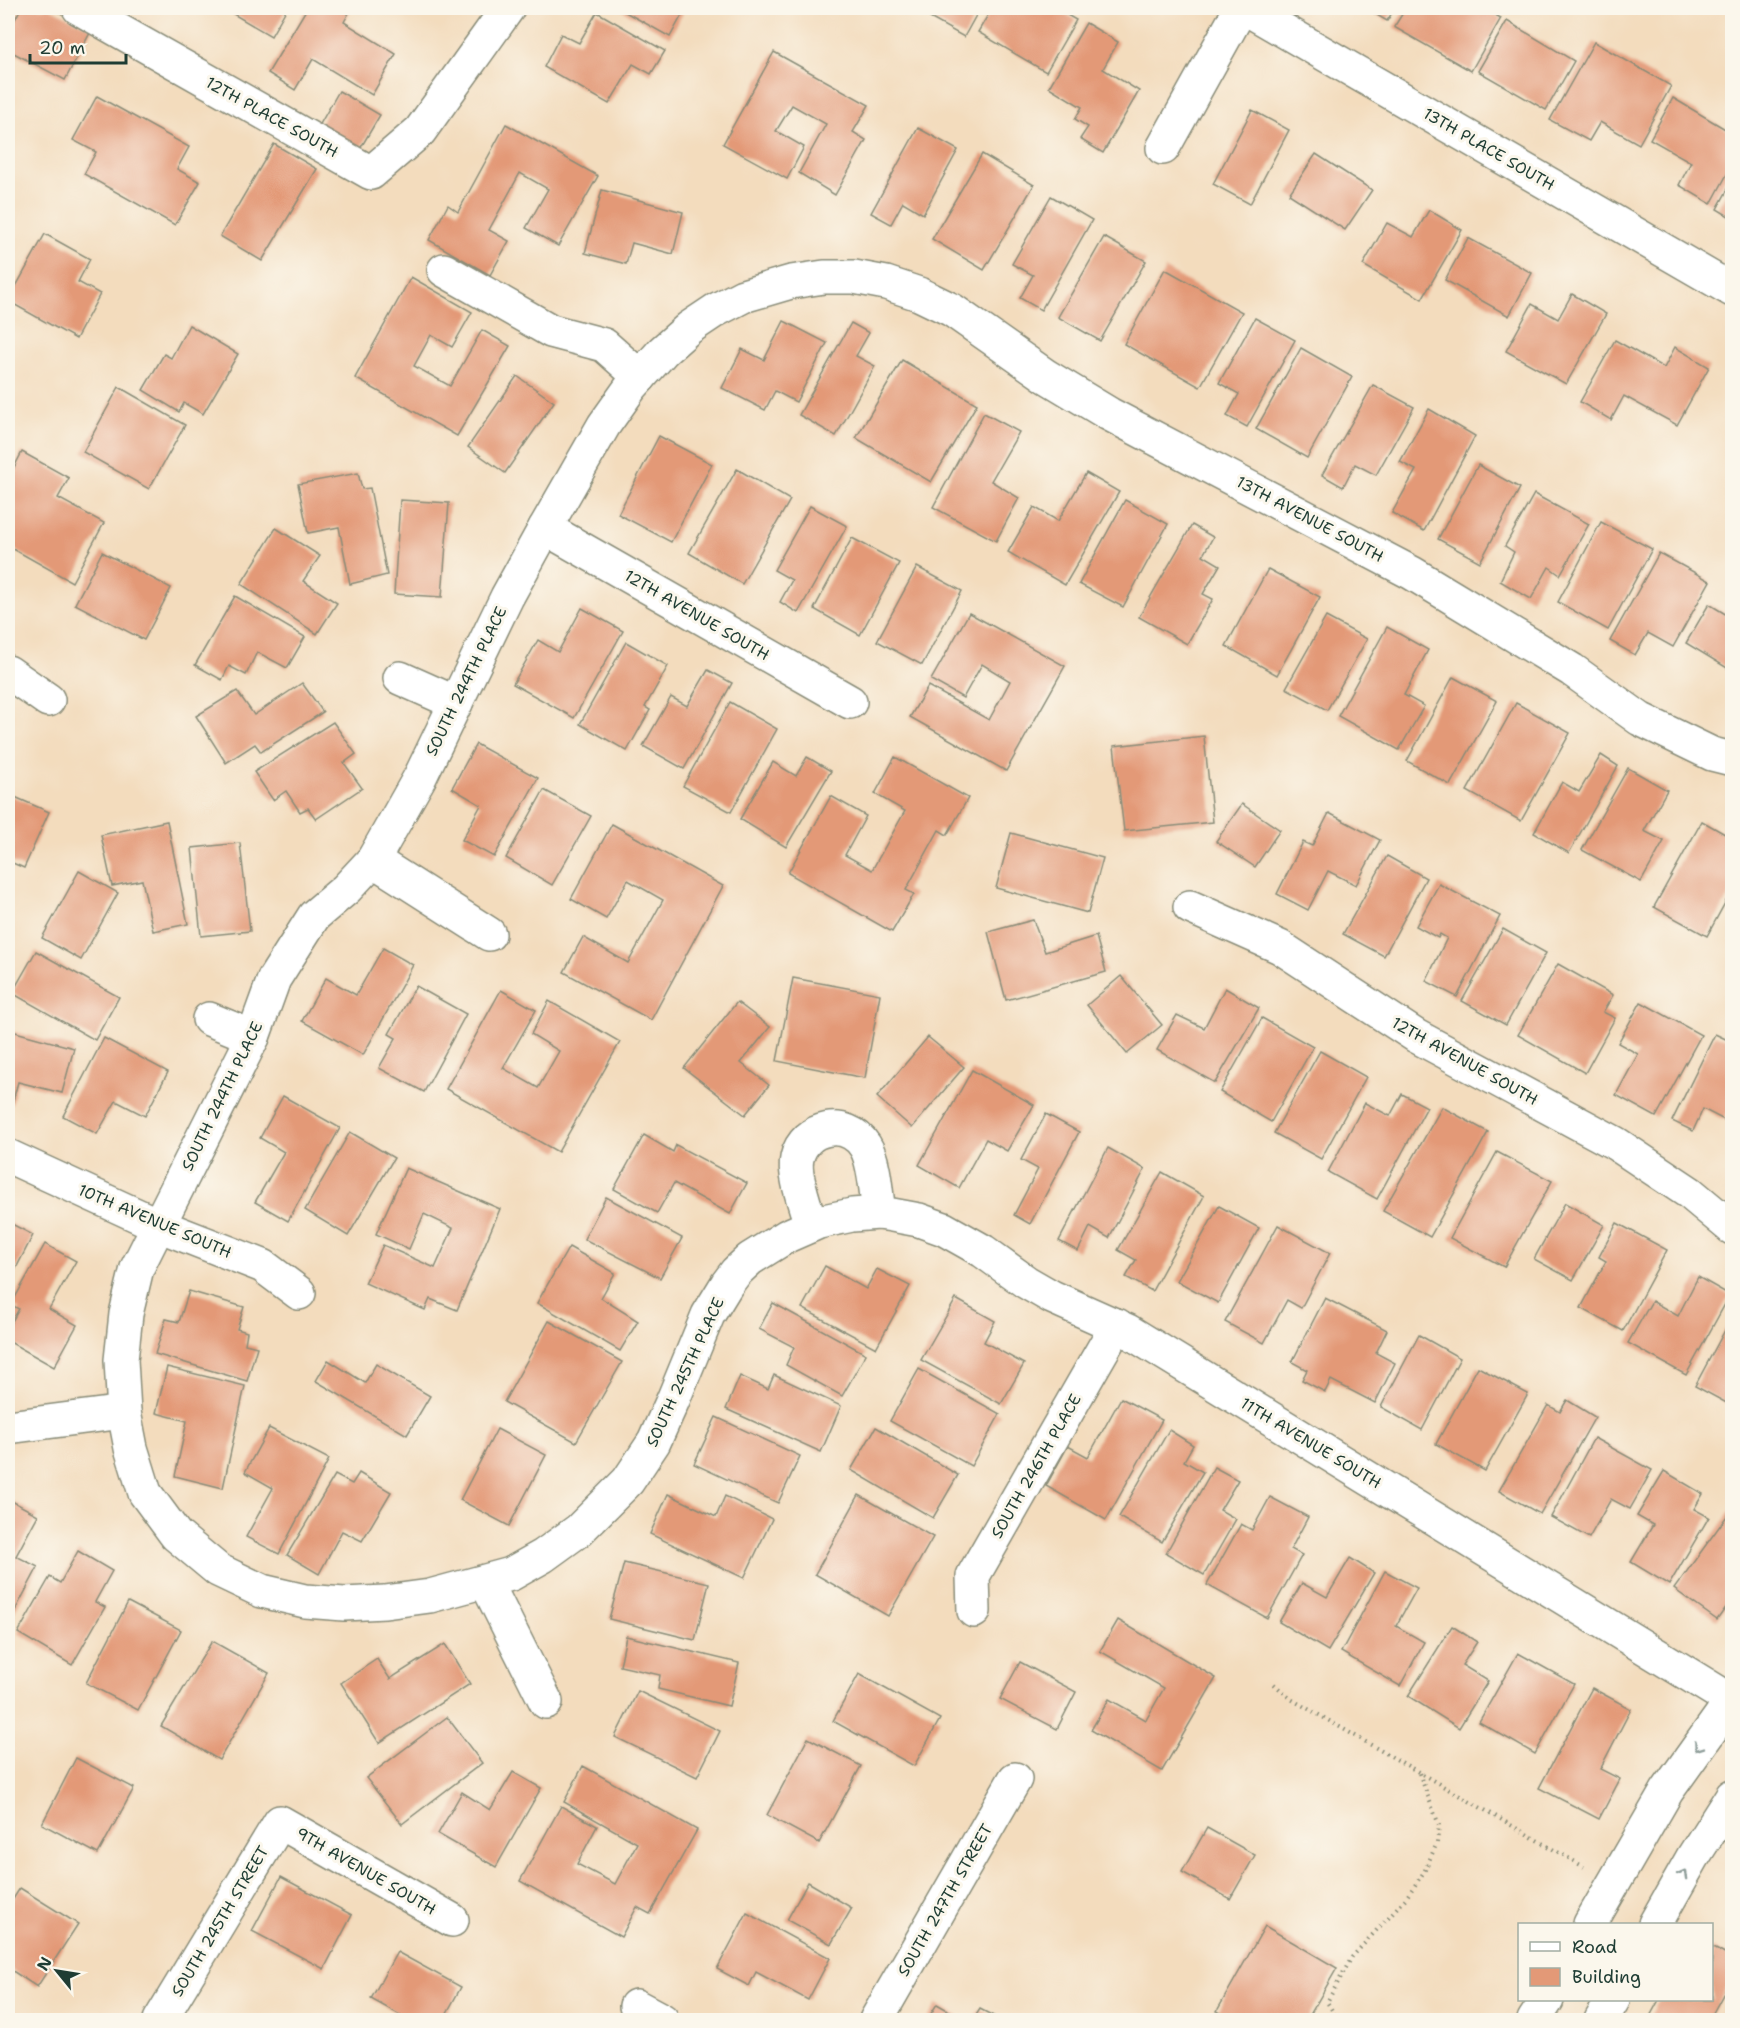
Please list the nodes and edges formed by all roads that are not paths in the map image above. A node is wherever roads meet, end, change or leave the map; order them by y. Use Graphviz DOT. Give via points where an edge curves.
graph roads {
  1 [pos="79,8"];
  2 [pos="508,8"];
  3 [pos="1243,8"];
  4 [pos="1163,148"];
  5 [pos="444,270"];
  6 [pos="886,283"];
  7 [pos="1732,290"];
  8 [pos="640,377"];
  9 [pos="545,528"];
  10 [pos="8,672"];
  11 [pos="400,678"];
  12 [pos="48,700"];
  13 [pos="850,702"];
  14 [pos="456,703"];
  15 [pos="1732,759"];
  16 [pos="373,860"];
  17 [pos="1190,907"];
  18 [pos="489,934"];
  19 [pos="209,1019"];
  20 [pos="253,1037"];
  21 [pos="8,1156"];
  22 [pos="866,1214"];
  23 [pos="158,1225"];
  24 [pos="811,1225"];
  25 [pos="1732,1228"];
  26 [pos="299,1293"];
  27 [pos="1117,1325"];
  28 [pos="124,1412"];
  29 [pos="8,1427"];
  30 [pos="498,1578"];
  31 [pos="974,1611"];
  32 [pos="1732,1701"];
  33 [pos="546,1702"];
  34 [pos="1014,1779"];
  35 [pos="1732,1796"];
  36 [pos="280,1822"];
  37 [pos="452,1920"];
  38 [pos="1591,1923"];
  39 [pos="1656,1923"];
  40 [pos="1546,2001"];
  41 [pos="1612,2001"];
  42 [pos="160,2020"];
  43 [pos="876,2020"];
  44 [pos="1534,2020"];
  45 [pos="1601,2020"];
  1 -- 2 [label="street, 12TH PLACE SOUTH" via="371,172 420,130"];
  3 -- 4 [label="street"];
  3 -- 7 [label="street, 13TH PLACE SOUTH"];
  5 -- 8 [label="street" via="551,332 604,345"];
  6 -- 8 [label="street, SOUTH 244TH PLACE" via="824,277 743,296 689,328"];
  6 -- 15 [label="street, 13TH AVENUE SOUTH" via="952,310 1046,376 1109,414 1412,573 1572,670 1640,719 1712,754"];
  8 -- 9 [label="street, SOUTH 244TH PLACE" via="604,425"];
  9 -- 13 [label="street, 12TH AVENUE SOUTH"];
  9 -- 14 [label="street, SOUTH 244TH PLACE"];
  10 -- 12 [label="street"];
  11 -- 14 [label="street"];
  14 -- 16 [label="street, SOUTH 244TH PLACE"];
  16 -- 18 [label="street"];
  16 -- 20 [label="street, SOUTH 244TH PLACE" via="346,890 314,916 274,978"];
  17 -- 25 [label="street, 12TH AVENUE SOUTH" via="1280,947 1416,1036 1615,1143 1690,1193"];
  19 -- 20 [label="street"];
  20 -- 23 [label="street, SOUTH 244TH PLACE"];
  21 -- 23 [label="street, 10TH AVENUE SOUTH"];
  22 -- 24 [label="street, SOUTH 245TH PLACE"];
  22 -- 24 [label="street" via="870,1159 865,1146 846,1130 821,1130 809,1137 796,1159"];
  22 -- 27 [label="street, 11TH AVENUE SOUTH" via="919,1220 955,1234 1052,1297"];
  23 -- 26 [label="street, 10TH AVENUE SOUTH" via="263,1266"];
  23 -- 28 [label="street, SOUTH 244TH PLACE" via="137,1268 126,1314 121,1360"];
  24 -- 30 [label="street, SOUTH 245TH PLACE" via="769,1245 727,1284 708,1315 654,1442 628,1480 579,1530 543,1556"];
  27 -- 31 [label="street, SOUTH 246TH PLACE" via="973,1576"];
  27 -- 32 [label="street, 11TH AVENUE SOUTH"];
  28 -- 29 [label="street"];
  28 -- 30 [label="street, SOUTH 245TH PLACE" via="145,1492 176,1535 218,1570 262,1592 305,1602 385,1602 430,1596"];
  30 -- 33 [label="street"];
  32 -- 38 [label="street, one-way" via="1667,1791"];
  34 -- 43 [label="street, SOUTH 247TH STREET"];
  39 -- 35 [label="street, one-way"];
  36 -- 37 [label="street, 9TH AVENUE SOUTH"];
  36 -- 42 [label="street, SOUTH 245TH STREET"];
  40 -- 44 [label="street"];
  41 -- 45 [label="street"];
}
